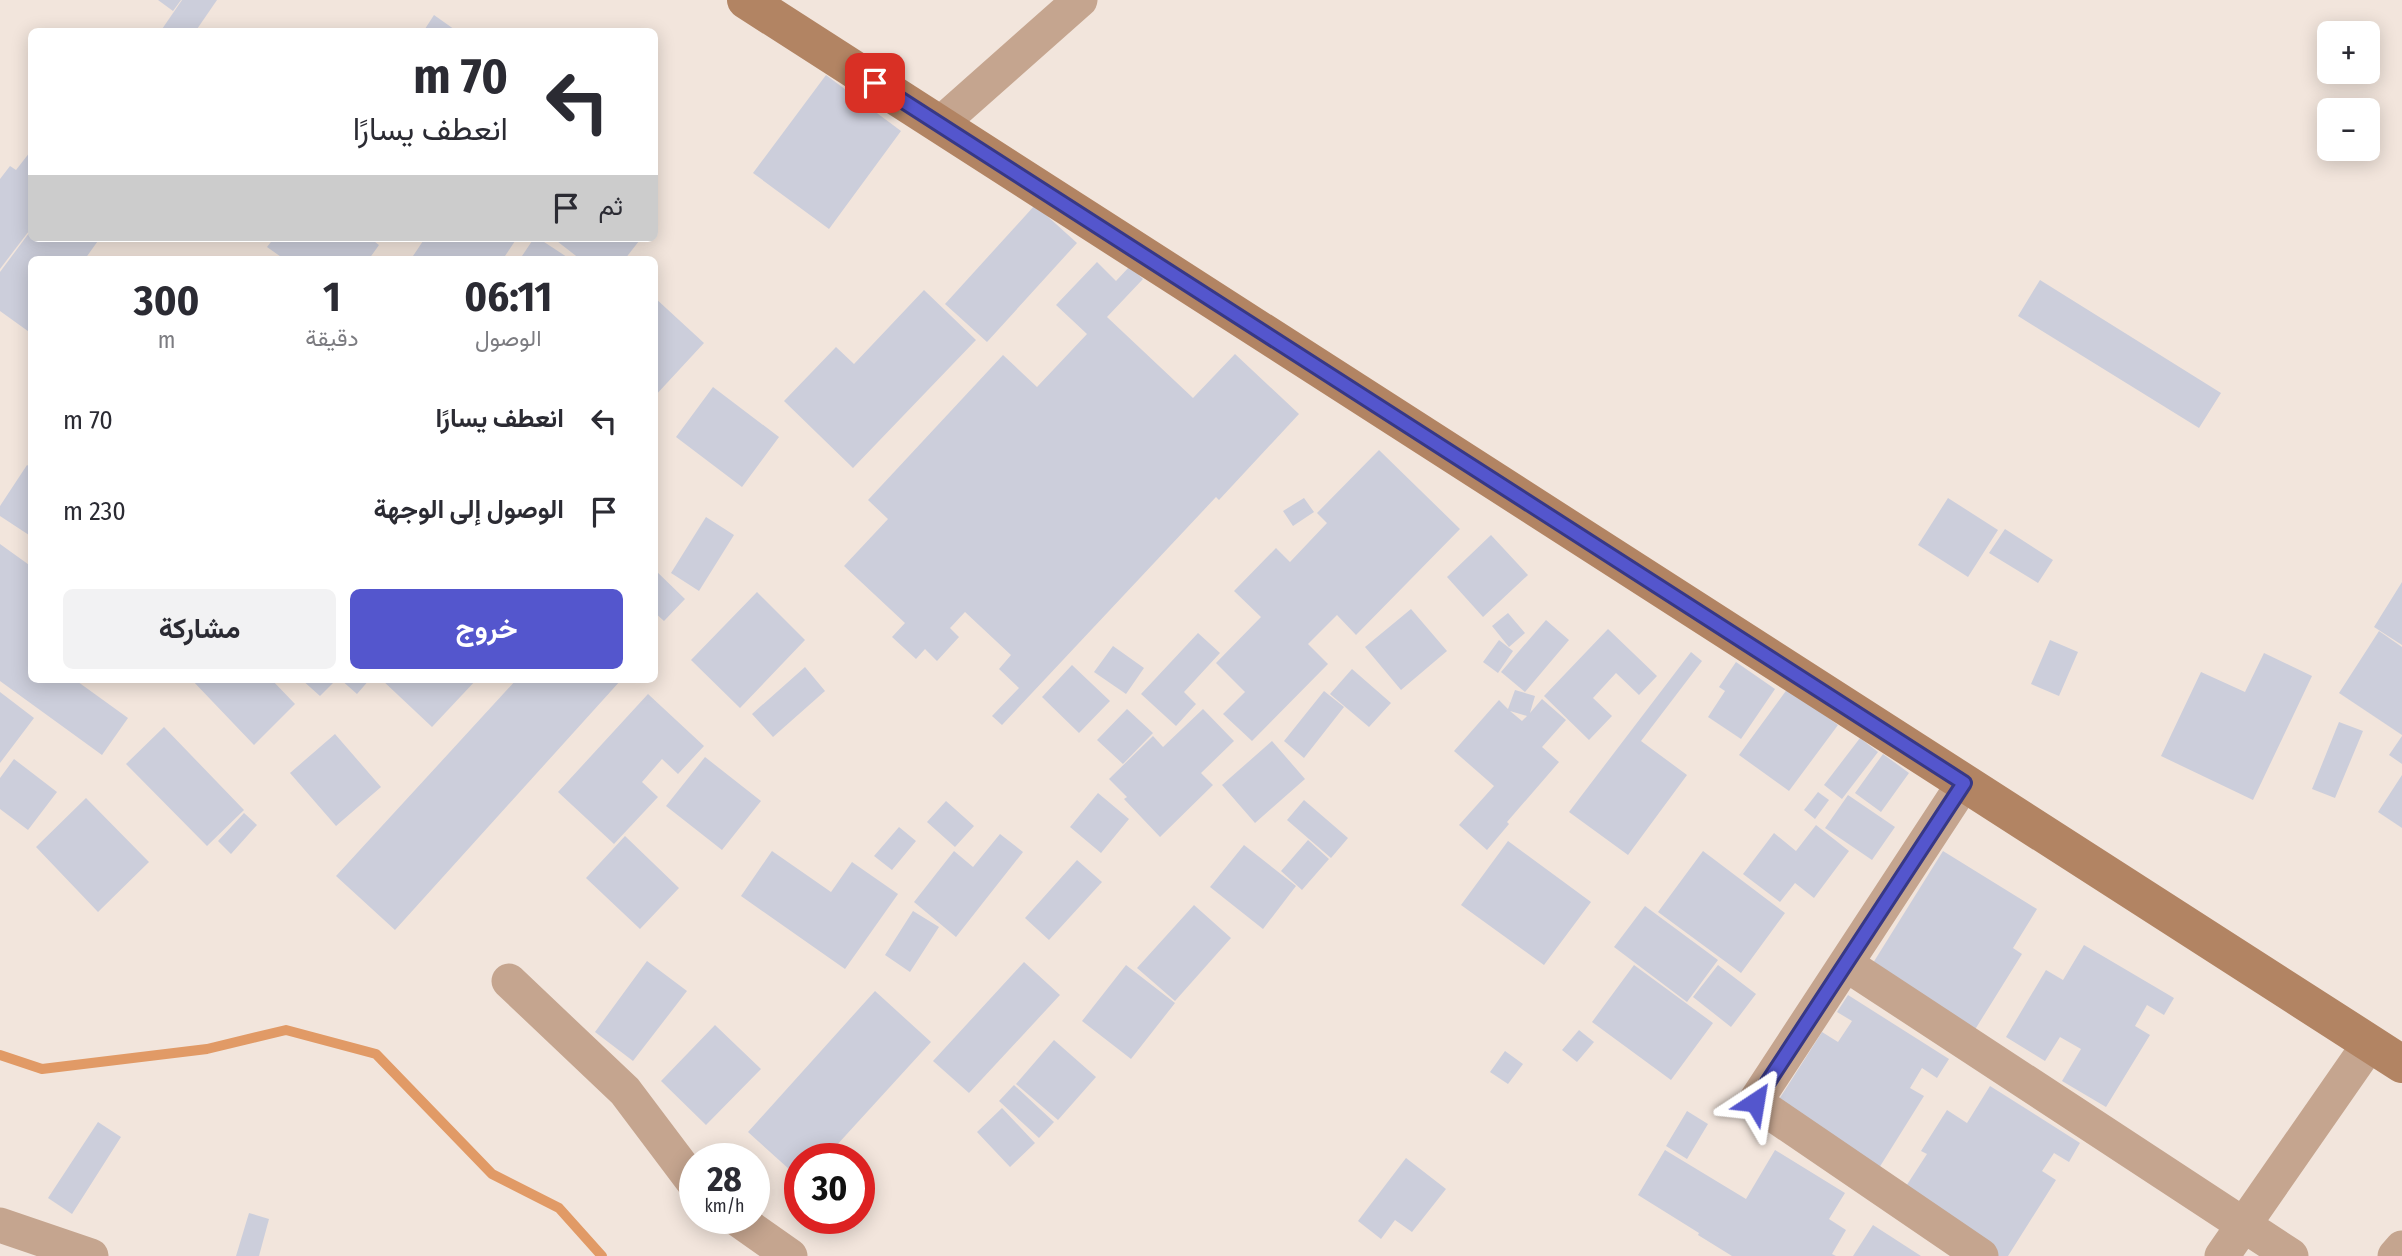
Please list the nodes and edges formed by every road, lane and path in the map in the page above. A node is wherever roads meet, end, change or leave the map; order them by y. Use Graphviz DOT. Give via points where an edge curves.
graph roads {
  1 [pos="746,0"];
  2 [pos="1080,0"];
  3 [pos="940,124"];
  4 [pos="1964,783"];
  5 [pos="1846,964"];
  6 [pos="509,981"];
  7 [pos="2370,1044"];
  8 [pos="2402,1064"];
  9 [pos="679,1163"];
  10 [pos="2244,1224"];
  11 [pos="0,1225"];
  12 [pos="759,1234"];
  13 [pos="2402,1248"];
  14 [pos="91,1256"];
  15 [pos="790,1256"];
  16 [pos="1981,1256"];
  17 [pos="2222,1256"];
  18 [pos="2291,1256"];
  19 [pos="2395,1256"];
  1 -- 3 [label="main road"];
  2 -- 3 [label="street"];
  3 -- 4 [label="main road"];
  4 -- 5 [label="street"];
  4 -- 7 [label="main road"];
  5 -- 10 [label="street"];
  5 -- 16 [label="street" via="1755,1102"];
  6 -- 9 [label="street" via="625,1091"];
  7 -- 8 [label="main road"];
  7 -- 10 [label="street"];
  10 -- 17 [label="street"];
  10 -- 18 [label="street"];
  11 -- 14 [label="street"];
  12 -- 15 [label="street"];
  13 -- 19 [label="street"];
}
